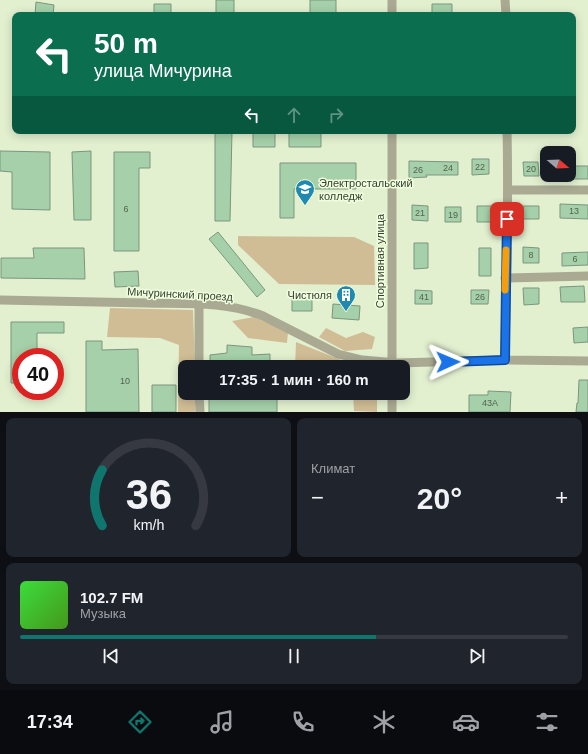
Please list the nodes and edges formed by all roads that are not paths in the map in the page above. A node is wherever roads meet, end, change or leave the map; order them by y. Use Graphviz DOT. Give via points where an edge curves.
graph roads {
  1 [pos="392,0"];
  2 [pos="505,0"];
  3 [pos="392,12"];
  4 [pos="506,12"];
  5 [pos="392,134"];
  6 [pos="507,134"];
  7 [pos="508,190"];
  8 [pos="588,190"];
  9 [pos="588,276"];
  10 [pos="505,278"];
  11 [pos="0,300"];
  12 [pos="199,304"];
  13 [pos="199,360"];
  14 [pos="362,360"];
  15 [pos="392,360"];
  16 [pos="505,360"];
  17 [pos="588,361"];
  18 [pos="410,364"];
  19 [pos="199,400"];
  20 [pos="392,400"];
  21 [pos="200,412"];
  22 [pos="392,412"];
  1 -- 3 [label="street"];
  2 -- 4 [label="street"];
  5 -- 15 [label="street, Спортивная улица"];
  6 -- 7 [label="street"];
  7 -- 8 [label="street"];
  7 -- 10 [label="street"];
  9 -- 10 [label="street"];
  10 -- 16 [label="street"];
  11 -- 12 [label="street, Мичуринский проезд"];
  12 -- 13 [label="street"];
  12 -- 14 [label="street, Мичуринский проезд" via="250,311 338,354"];
  16 -- 17 [label="street, Мичуринский проезд"];
  16 -- 18 [label="street, Мичуринский проезд"];
  19 -- 21 [label="street"];
  20 -- 22 [label="street"];
}
